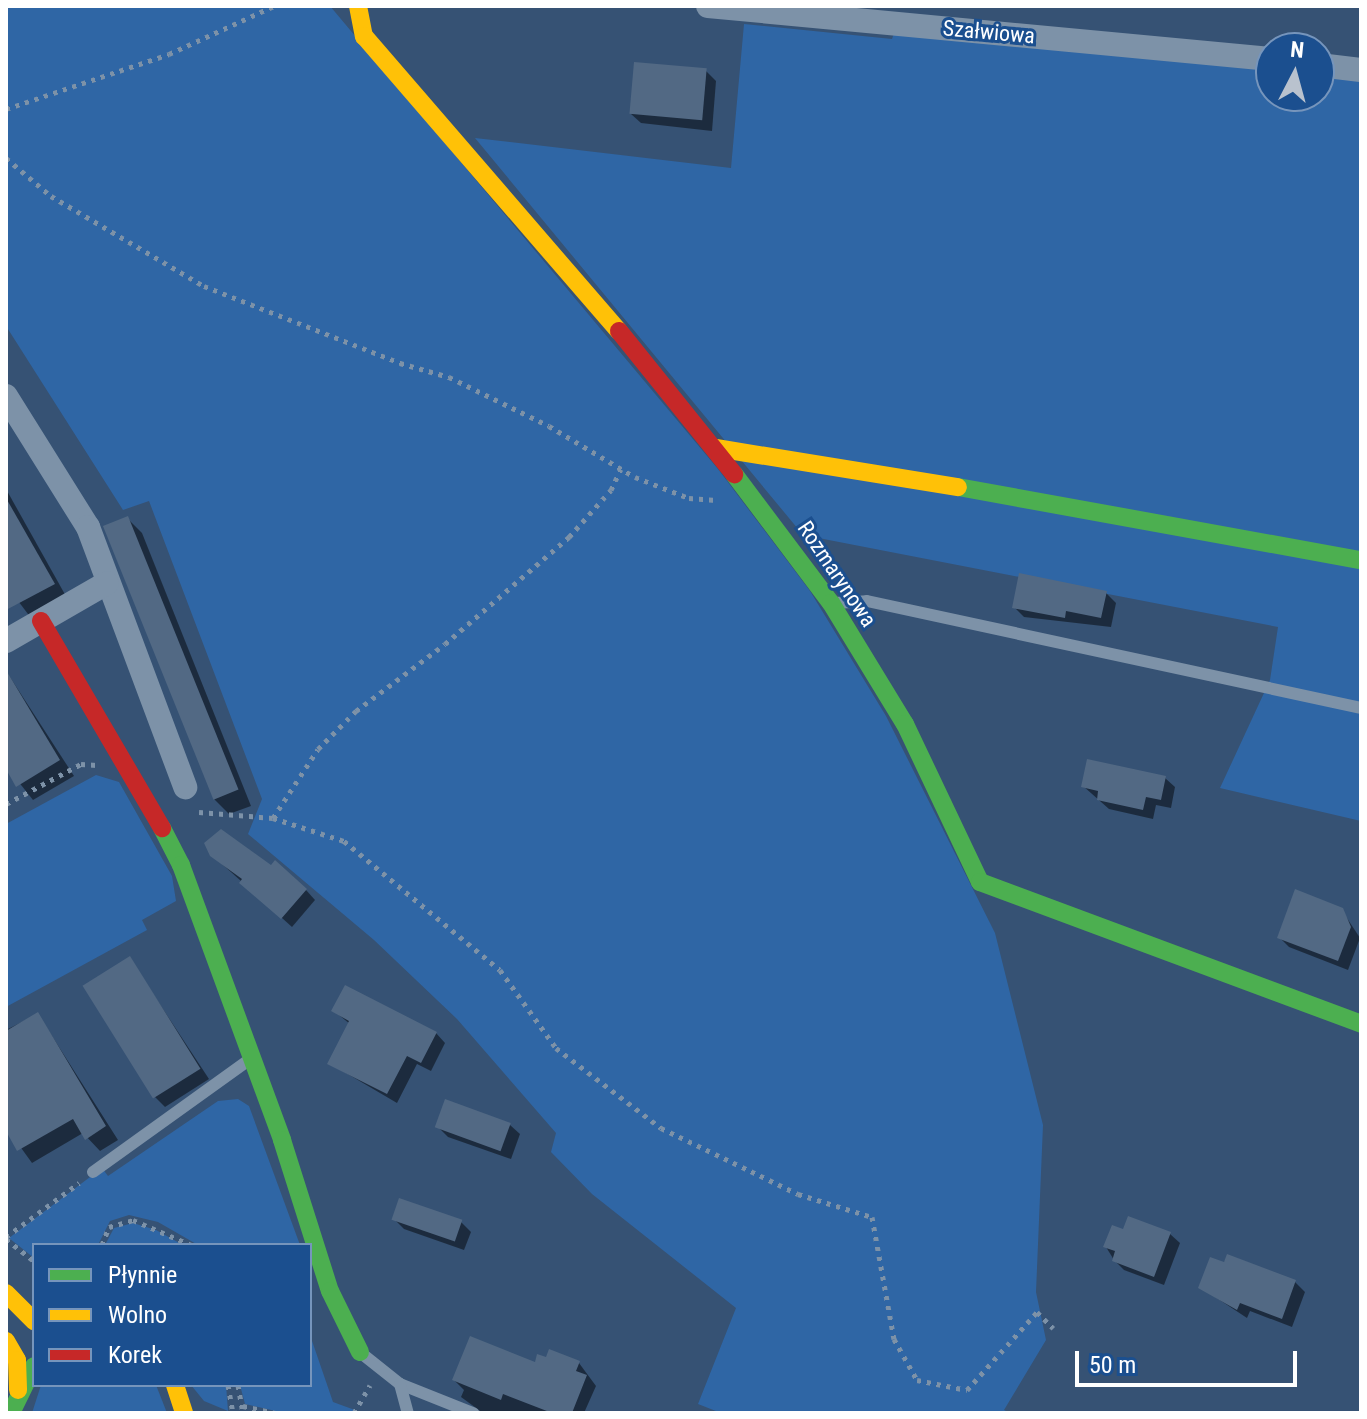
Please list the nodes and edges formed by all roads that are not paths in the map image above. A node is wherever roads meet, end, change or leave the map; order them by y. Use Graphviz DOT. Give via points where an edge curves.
graph roads {
  1 [pos="358,6"];
  2 [pos="708,6"];
  3 [pos="1255,57"];
  4 [pos="1335,67"];
  5 [pos="1361,70"];
  6 [pos="6,396"];
  7 [pos="716,448"];
  8 [pos="1361,560"];
  9 [pos="107,583"];
  10 [pos="831,603"];
  11 [pos="41,621"];
  12 [pos="6,641"];
  13 [pos="1361,708"];
  14 [pos="185,787"];
  15 [pos="1361,1024"];
  16 [pos="252,1057"];
  17 [pos="93,1172"];
  18 [pos="6,1293"];
  19 [pos="32,1319"];
  20 [pos="6,1341"];
  21 [pos="360,1352"];
  22 [pos="32,1369"];
  23 [pos="400,1384"];
  24 [pos="18,1390"];
  25 [pos="179,1398"];
  26 [pos="11,1413"];
  27 [pos="201,1413"];
  28 [pos="408,1413"];
  29 [pos="473,1413"];
  1 -- 7 [label="street, Rozmarynowa" via="364,36"];
  2 -- 3 [label="street, Szałwiowa"];
  4 -- 5 [label="street"];
  6 -- 9 [label="street" via="88,527"];
  7 -- 8 [label="street" via="764,452"];
  7 -- 10 [label="street, Rozmarynowa"];
  9 -- 11 [label="street"];
  9 -- 14 [label="street"];
  10 -- 13 [label="lane" via="867,601"];
  10 -- 15 [label="street, Rozmarynowa" via="905,724 980,882"];
  11 -- 12 [label="street"];
  11 -- 16 [label="street" via="181,865"];
  16 -- 17 [label="lane"];
  16 -- 21 [label="street" via="330,1291"];
  18 -- 19 [label="street"];
  20 -- 24 [label="street" via="17,1360"];
  21 -- 23 [label="lane"];
  22 -- 24 [label="street"];
  23 -- 28 [label="lane"];
  23 -- 29 [label="lane"];
  24 -- 26 [label="street"];
  25 -- 27 [label="street"];
}
